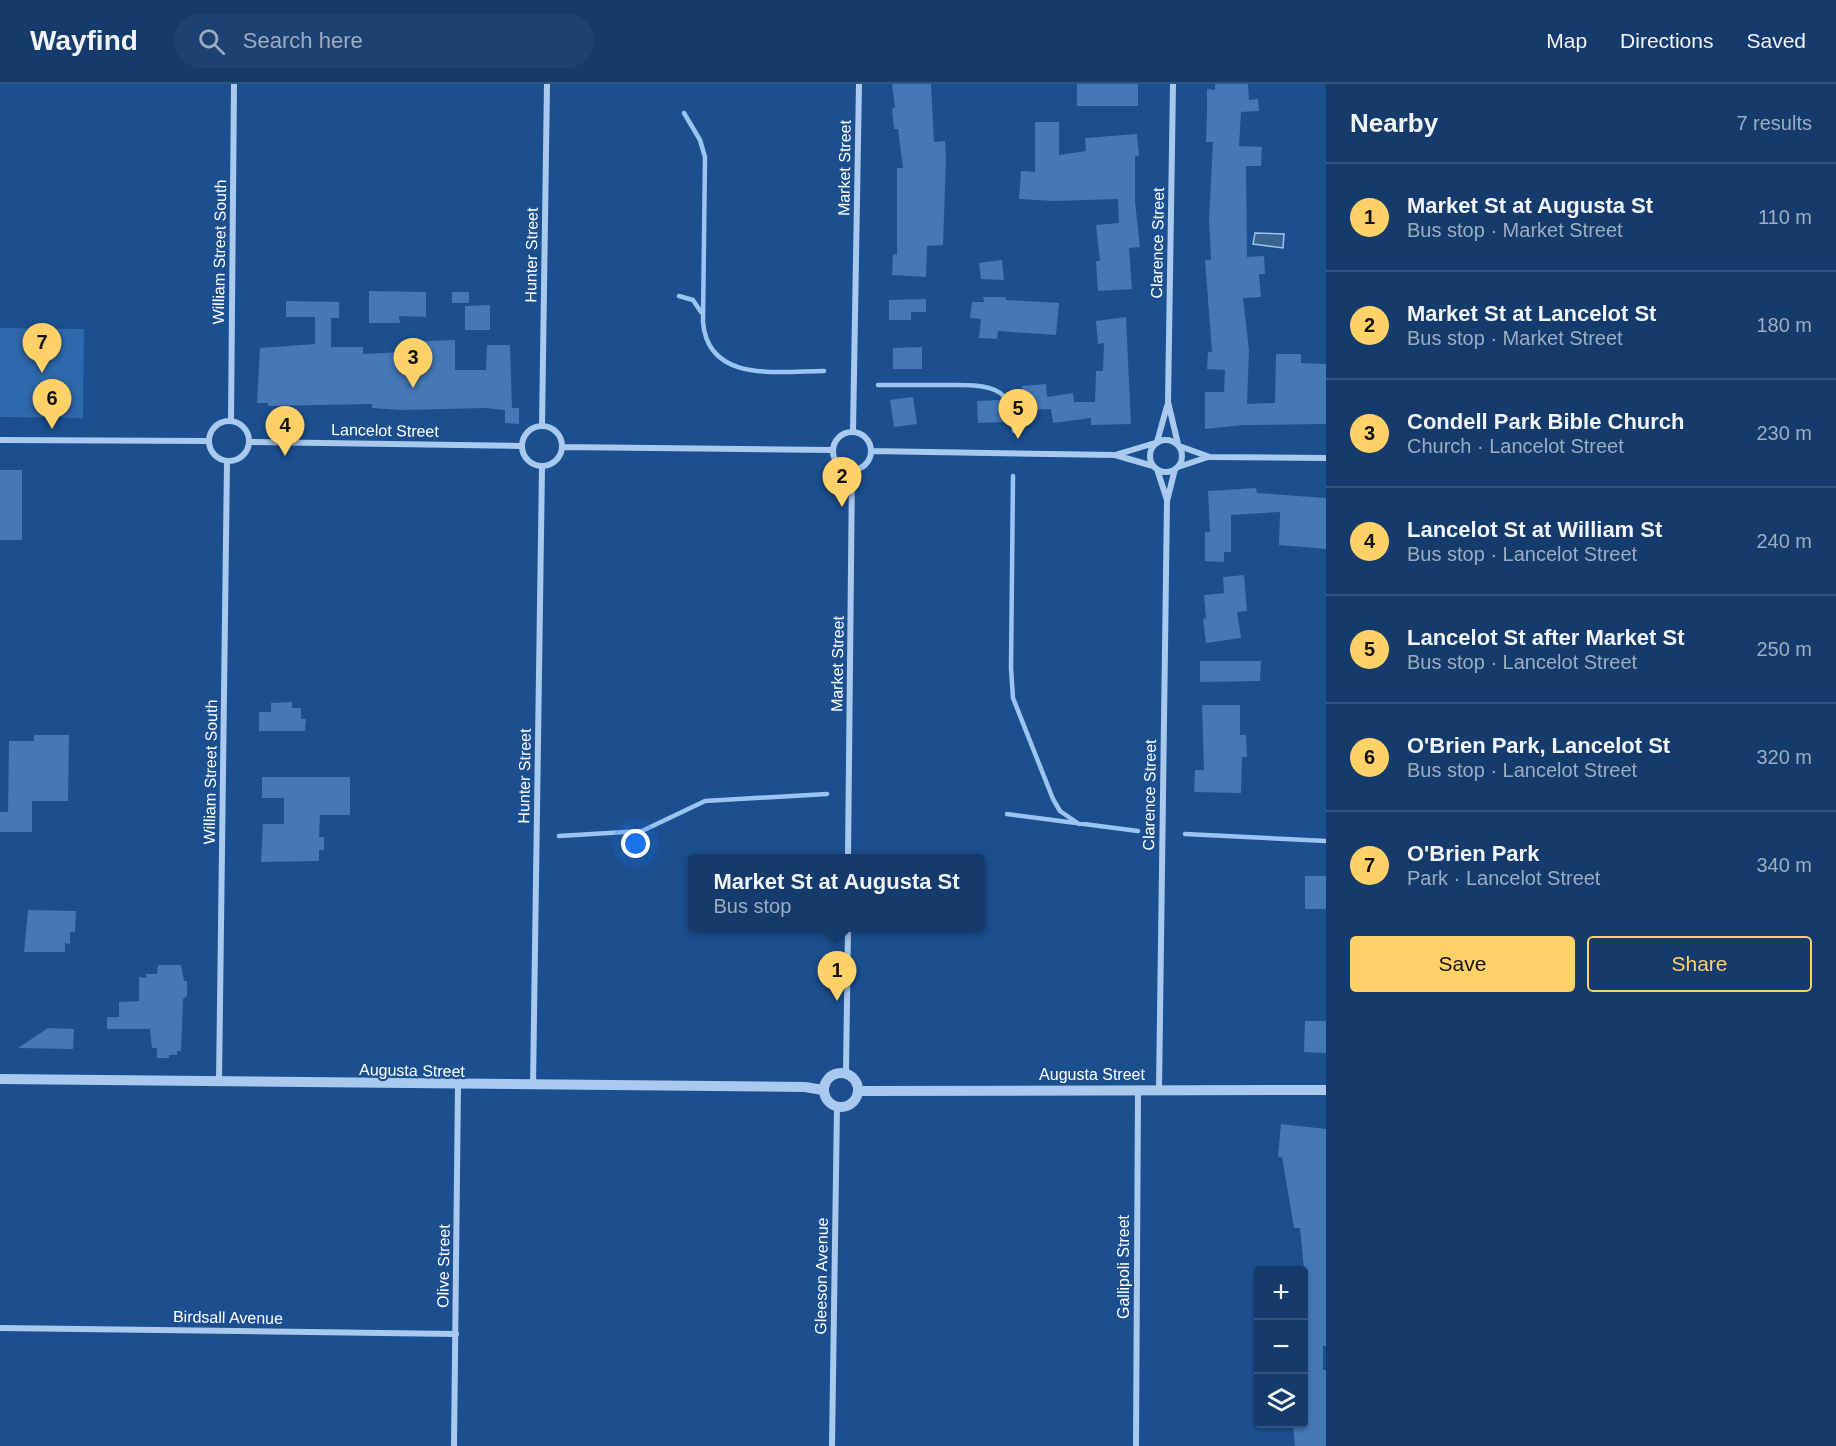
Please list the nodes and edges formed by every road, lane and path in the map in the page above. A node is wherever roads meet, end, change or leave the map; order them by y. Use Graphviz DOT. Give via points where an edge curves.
graph roads {
  1 [pos="234,84"];
  2 [pos="547,84"];
  3 [pos="859,84"];
  4 [pos="1173,84"];
  5 [pos="1168,402"];
  6 [pos="231,421"];
  7 [pos="542,426"];
  8 [pos="853,432"];
  9 [pos="0,440"];
  10 [pos="208,441"];
  11 [pos="249,441"];
  12 [pos="1156,442"];
  13 [pos="1178,445"];
  14 [pos="521,446"];
  15 [pos="562,447"];
  16 [pos="833,450"];
  17 [pos="870,451"];
  18 [pos="1115,454"];
  19 [pos="1210,457"];
  20 [pos="1326,458"];
  21 [pos="227,462"];
  22 [pos="542,467"];
  23 [pos="1155,467"];
  24 [pos="1176,468"];
  25 [pos="852,470"];
  26 [pos="1167,501"];
  27 [pos="848,854"];
  28 [pos="848,932"];
  29 [pos="846,1073"];
  30 [pos="0,1079"];
  31 [pos="219,1083"];
  32 [pos="458,1086"];
  33 [pos="533,1086"];
  34 [pos="1138,1089"];
  35 [pos="1159,1089"];
  36 [pos="823,1090"];
  37 [pos="1326,1090"];
  38 [pos="858,1091"];
  39 [pos="837,1106"];
  40 [pos="0,1328"];
  41 [pos="456,1334"];
  42 [pos="454,1446"];
  43 [pos="832,1446"];
  44 [pos="1136,1446"];
  1 -- 6 [label="street, William Street South"];
  2 -- 7 [label="street, Hunter Street"];
  3 -- 8 [label="street, Market Street"];
  4 -- 5 [label="street, Clarence Street"];
  5 -- 12 [label="street, Clarence Street"];
  5 -- 13 [label="street, Clarence Street"];
  6 -- 10 [label="street" via="218,424"];
  6 -- 11 [label="street" via="246,430"];
  7 -- 14 [label="street" via="530,430"];
  7 -- 15 [label="street" via="554,430"];
  8 -- 16 [label="street" via="840,437"];
  8 -- 17 [label="street" via="865,438"];
  9 -- 10 [label="street"];
  10 -- 21 [label="street" via="212,453"];
  11 -- 14 [label="street, Lancelot Street"];
  11 -- 21 [label="street" via="240,458"];
  12 -- 13 [label="street" via="1167,439"];
  12 -- 18 [label="street"];
  12 -- 23 [label="street" via="1149,455"];
  13 -- 19 [label="street"];
  13 -- 24 [label="street" via="1182,457"];
  14 -- 22 [label="street" via="530,463"];
  15 -- 16 [label="street"];
  15 -- 22 [label="street" via="558,459"];
  16 -- 25 [label="street" via="839,465"];
  17 -- 18 [label="street"];
  17 -- 25 [label="street" via="864,465"];
  18 -- 23 [label="street"];
  19 -- 20 [label="street"];
  19 -- 24 [label="street"];
  21 -- 31 [label="street, William Street South"];
  22 -- 33 [label="street, Hunter Street"];
  23 -- 24 [label="street" via="1165,472"];
  23 -- 26 [label="street, Clarence Street"];
  24 -- 26 [label="street, Clarence Street"];
  25 -- 27 [label="street, Market Street"];
  26 -- 35 [label="street, Clarence Street"];
  28 -- 29 [label="street"];
  29 -- 36 [label="street" via="832,1074"];
  29 -- 38 [label="street" via="855,1080"];
  30 -- 31 [label="street, Augusta Street"];
  31 -- 32 [label="street, Augusta Street"];
  32 -- 33 [label="street, Augusta Street"];
  32 -- 41 [label="street, Olive Street"];
  33 -- 36 [label="street, Augusta Street"];
  34 -- 35 [label="street, Augusta Street"];
  34 -- 38 [label="street, Augusta Street"];
  34 -- 44 [label="street, Gallipoli Street"];
  35 -- 37 [label="street, Augusta Street"];
  36 -- 39 [label="street" via="829,1102"];
  38 -- 39 [label="street" via="853,1101"];
  39 -- 43 [label="street, Gleeson Avenue"];
  40 -- 41 [label="street, Birdsall Avenue"];
  41 -- 42 [label="street, Olive Street"];
}
